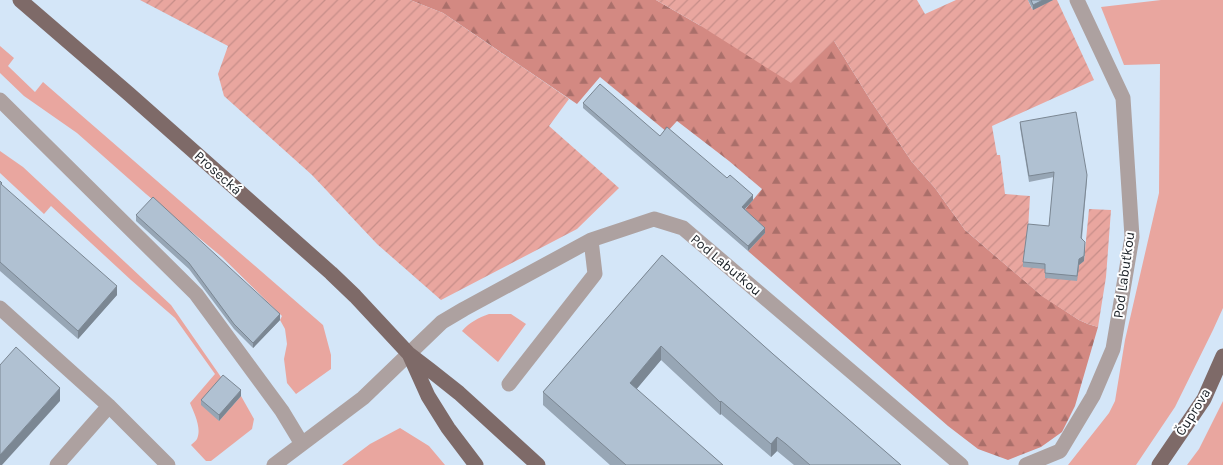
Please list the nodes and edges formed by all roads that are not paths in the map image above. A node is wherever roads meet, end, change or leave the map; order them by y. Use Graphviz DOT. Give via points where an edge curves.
graph roads {
  1 [pos="20,0"];
  2 [pos="1077,0"];
  3 [pos="0,100"];
  4 [pos="591,240"];
  5 [pos="3,317"];
  6 [pos="409,354"];
  7 [pos="1223,356"];
  8 [pos="508,384"];
  9 [pos="109,406"];
  10 [pos="302,444"];
  11 [pos="57,465"];
  12 [pos="168,465"];
  13 [pos="274,465"];
  14 [pos="476,465"];
  15 [pos="538,465"];
  16 [pos="961,465"];
  17 [pos="1026,465"];
  18 [pos="1159,465"];
  1 -- 6 [label="main road, Prosecká" via="331,273"];
  2 -- 17 [label="street, Pod Labuťkou" via="1124,98 1132,237 1113,349 1093,396 1060,451"];
  3 -- 10 [label="street" via="196,294 282,411"];
  4 -- 6 [label="street, Pod Labuťkou" via="442,322"];
  4 -- 8 [label="street" via="595,274"];
  4 -- 16 [label="street, Pod Labuťkou" via="654,219 683,228"];
  5 -- 9 [label="street"];
  6 -- 10 [label="street, Pod Labuťkou" via="363,398"];
  6 -- 14 [label="main road, Prosecká" via="428,396"];
  6 -- 15 [label="main road, Prosecká" via="459,393"];
  7 -- 18 [label="main road, Čuprova" via="1204,399"];
  9 -- 11 [label="street"];
  9 -- 12 [label="street"];
  10 -- 13 [label="street, Pod Labuťkou"];
}
